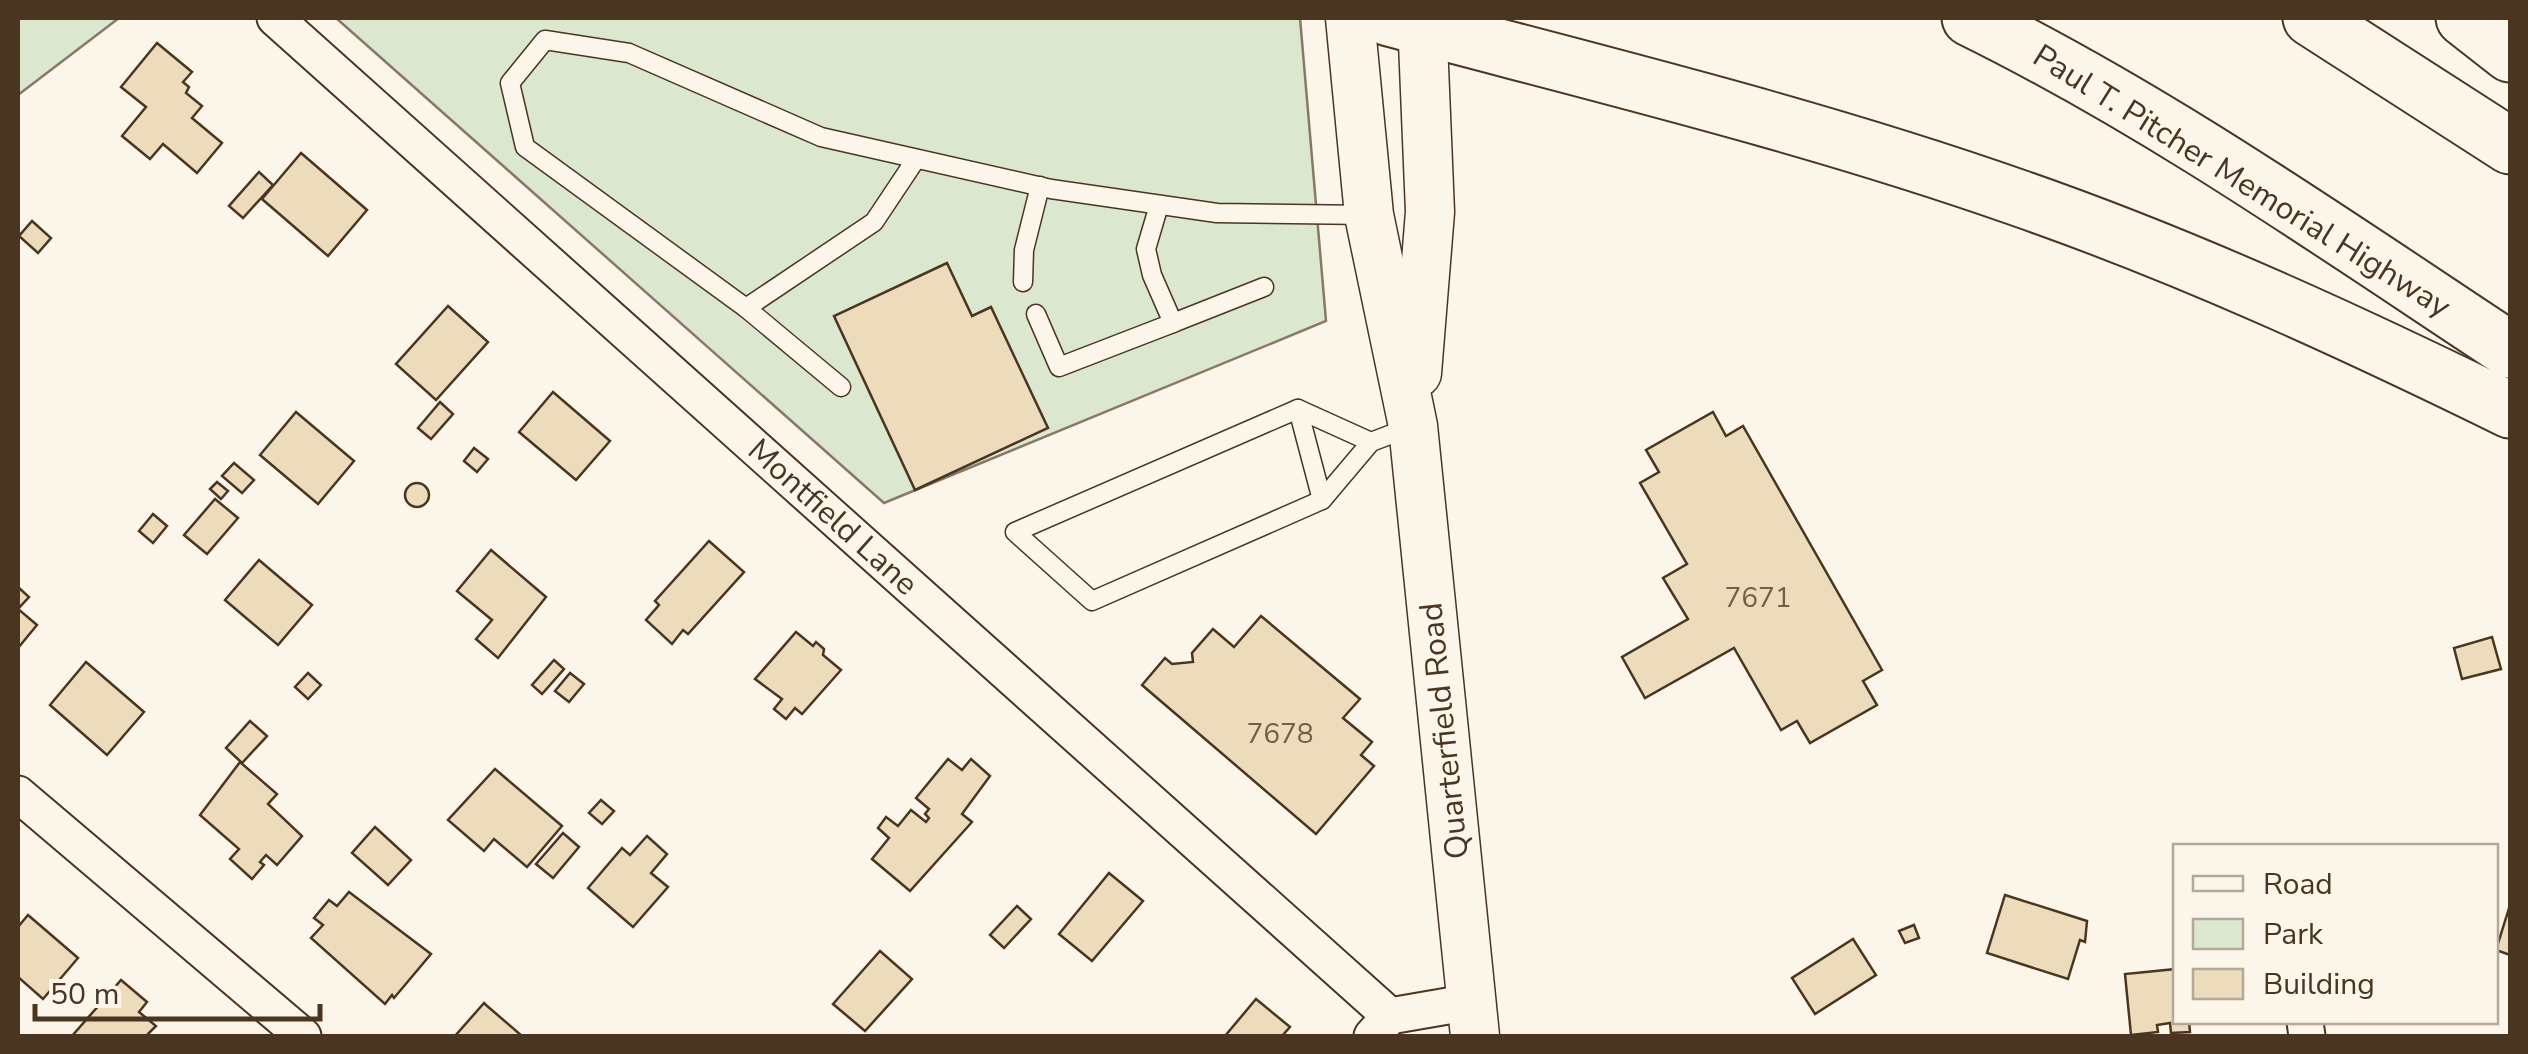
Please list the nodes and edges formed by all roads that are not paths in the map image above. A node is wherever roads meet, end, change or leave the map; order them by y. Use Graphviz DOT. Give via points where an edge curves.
graph roads {
  1 [pos="276,18"];
  2 [pos="1350,18"];
  3 [pos="1970,18"];
  4 [pos="2312,18"];
  5 [pos="2464,18"];
  6 [pos="1412,21"];
  7 [pos="2510,54"];
  8 [pos="2510,146"];
  9 [pos="916,159"];
  10 [pos="1040,186"];
  11 [pos="1159,205"];
  12 [pos="1370,215"];
  13 [pos="1023,282"];
  14 [pos="1264,287"];
  15 [pos="746,308"];
  16 [pos="1036,314"];
  17 [pos="1173,323"];
  18 [pos="2510,350"];
  19 [pos="841,387"];
  20 [pos="1298,410"];
  21 [pos="2510,410"];
  22 [pos="1392,434"];
  23 [pos="1322,500"];
  24 [pos="18,794"];
  25 [pos="1473,1019"];
  26 [pos="1381,1026"];
  27 [pos="303,1036"];
  1 -- 26 [label="street, Montfield Lane"];
  2 -- 12 [label="main road, Quarterfield Road"];
  3 -- 18 [label="highway, Paul T. Pitcher Memorial Highway" via="2187,139"];
  4 -- 8 [label="highway"];
  5 -- 7 [label="highway"];
  6 -- 21 [label="highway" via="1744,111 2017,197 2255,290"];
  6 -- 22 [label="main road, Quarterfield Road" via="1430,212"];
  9 -- 10 [label="lane"];
  9 -- 15 [label="lane" via="874,222"];
  9 -- 15 [label="lane" via="820,137 629,53 545,40 510,83 526,147"];
  10 -- 11 [label="lane"];
  10 -- 13 [label="lane"];
  11 -- 12 [label="lane" via="1217,214"];
  11 -- 17 [label="lane" via="1146,249"];
  12 -- 22 [label="main road, Quarterfield Road"];
  14 -- 17 [label="lane"];
  15 -- 19 [label="lane"];
  16 -- 17 [label="lane" via="1058,367"];
  20 -- 22 [label="lane"];
  20 -- 23 [label="lane"];
  20 -- 23 [label="lane" via="1015,532 1092,601"];
  22 -- 23 [label="lane"];
  22 -- 25 [label="main road, Quarterfield Road"];
  24 -- 27 [label="street"];
  25 -- 26 [label="street"];
}
